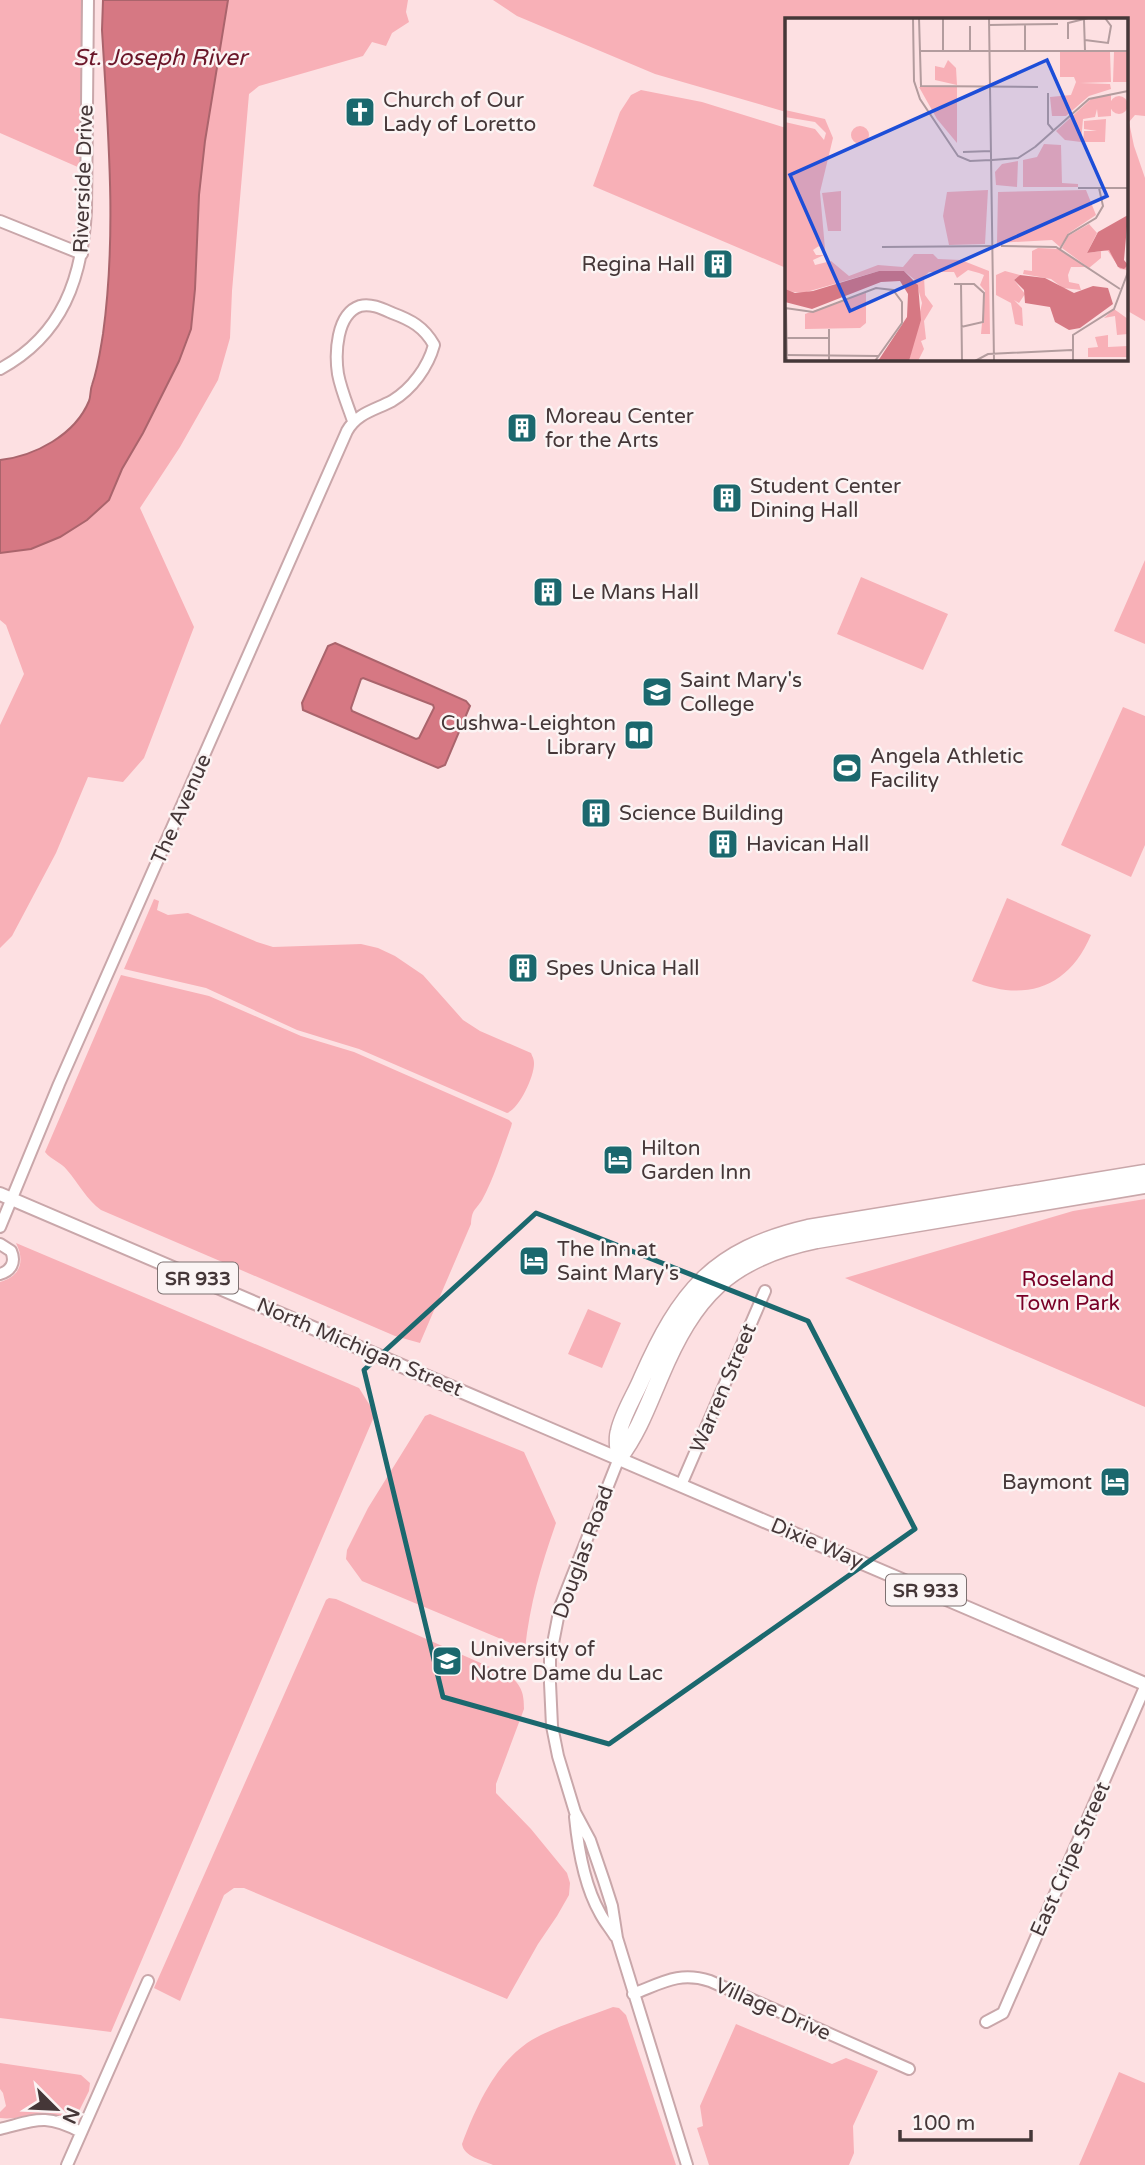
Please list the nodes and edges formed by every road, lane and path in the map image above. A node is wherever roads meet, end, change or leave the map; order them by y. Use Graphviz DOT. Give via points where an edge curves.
graph roads {
  1 [pos="88,0"];
  2 [pos="0,221"];
  3 [pos="82,254"];
  4 [pos="0,369"];
  5 [pos="353,421"];
  6 [pos="1145,1173"];
  7 [pos="1145,1185"];
  8 [pos="6,1196"];
  9 [pos="0,1227"];
  10 [pos="0,1244"];
  11 [pos="0,1274"];
  12 [pos="765,1291"];
  13 [pos="619,1458"];
  14 [pos="681,1485"];
  15 [pos="1145,1685"];
  16 [pos="148,1980"];
  17 [pos="634,1994"];
  18 [pos="986,2022"];
  19 [pos="909,2069"];
  20 [pos="0,2129"];
  21 [pos="81,2132"];
  22 [pos="67,2165"];
  23 [pos="687,2165"];
  1 -- 3 [label="street, Riverside Drive"];
  2 -- 3 [label="street"];
  3 -- 4 [label="street, Riverside Drive" via="60,313 35,342"];
  5 -- 5 [label="street" via="406,390 425,367 434,345 417,324 380,307 359,307 350,313 339,336 338,374"];
  5 -- 8 [label="street, The Avenue"];
  6 -- 13 [label="highway" via="808,1228 744,1250 704,1279 675,1312 618,1433"];
  7 -- 13 [label="highway" via="817,1240 756,1260 711,1292 684,1326 634,1439"];
  8 -- 9 [label="street, The Avenue"];
  8 -- 13 [label="main road, North Michigan Street / SR 933"];
  10 -- 11 [label="street" via="11,1251 13,1260"];
  12 -- 14 [label="street, Warren Street"];
  13 -- 14 [label="main road, North Michigan Street / SR 933"];
  13 -- 17 [label="street, Douglas Road" via="560,1607 550,1659 552,1726 558,1756 612,1906"];
  14 -- 15 [label="main road, Dixie Way / SR 933"];
  15 -- 18 [label="street, East Cripe Street" via="1003,2013"];
  16 -- 21 [label="street"];
  17 -- 19 [label="street, Village Drive" via="678,1977 697,1977"];
  17 -- 23 [label="street, Douglas Road"];
  20 -- 21 [label="street" via="41,2119"];
  21 -- 22 [label="street"];
}
